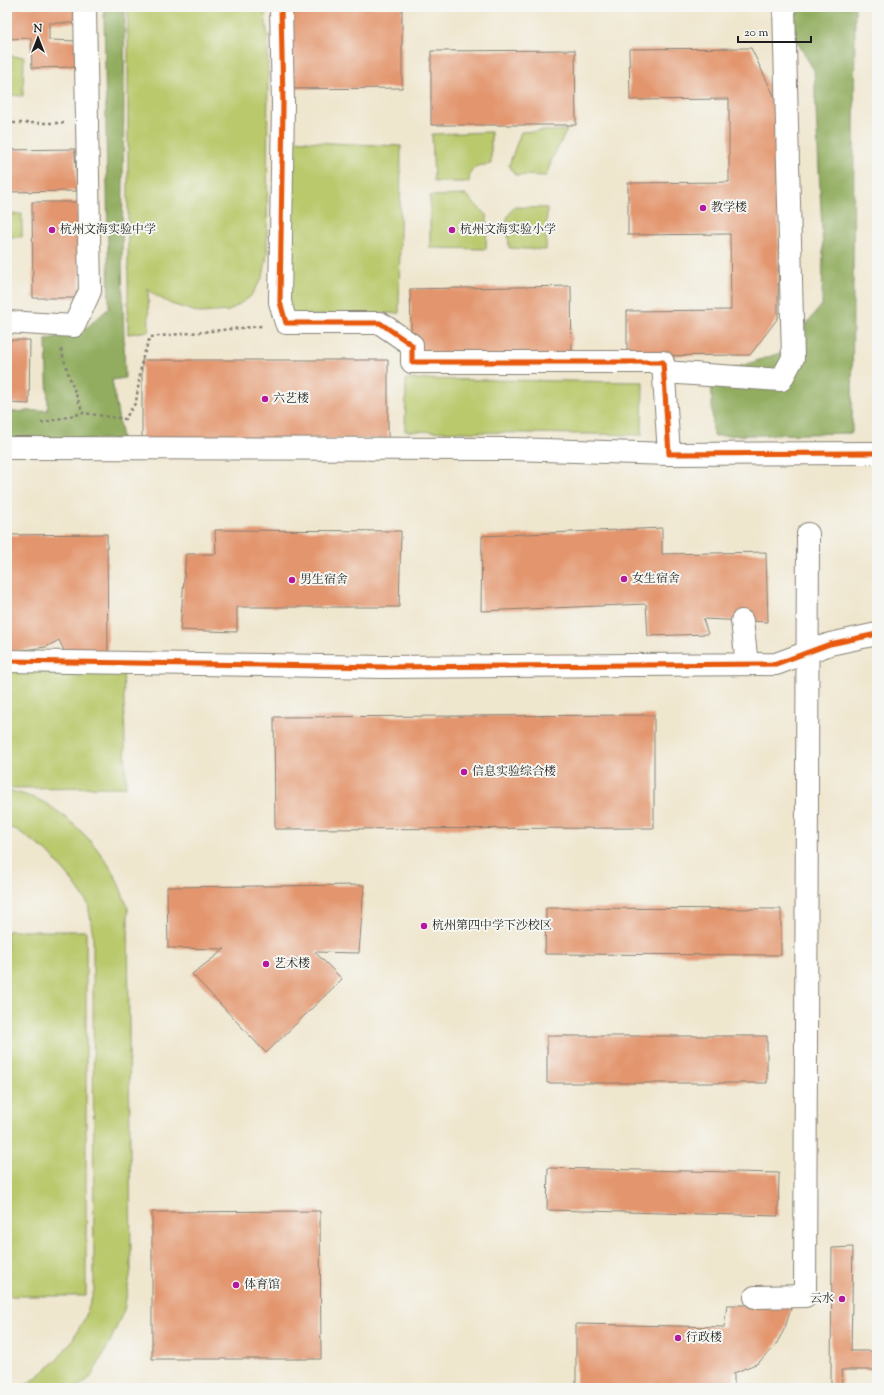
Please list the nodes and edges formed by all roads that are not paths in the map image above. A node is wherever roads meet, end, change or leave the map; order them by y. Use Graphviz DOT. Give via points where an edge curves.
graph roads {
  1 [pos="85,7"];
  2 [pos="282,7"];
  3 [pos="784,7"];
  4 [pos="7,322"];
  5 [pos="664,372"];
  6 [pos="7,448"];
  7 [pos="877,453"];
  8 [pos="669,454"];
  9 [pos="808,534"];
  10 [pos="742,621"];
  11 [pos="877,634"];
  12 [pos="807,651"];
  13 [pos="7,661"];
  14 [pos="747,664"];
  15 [pos="755,1297"];
  1 -- 4 [label="street" via="90,291 74,326"];
  2 -- 5 [label="street" via="280,302 286,323 380,323 412,345 412,362 663,362"];
  3 -- 5 [label="street" via="793,358 781,380"];
  5 -- 8 [label="street"];
  6 -- 8 [label="street" via="512,449"];
  7 -- 8 [label="street"];
  9 -- 12 [label="street"];
  10 -- 14 [label="street"];
  11 -- 12 [label="street"];
  12 -- 14 [label="street" via="776,664"];
  12 -- 15 [label="street" via="806,1296"];
  13 -- 14 [label="street" via="384,666"];
}
